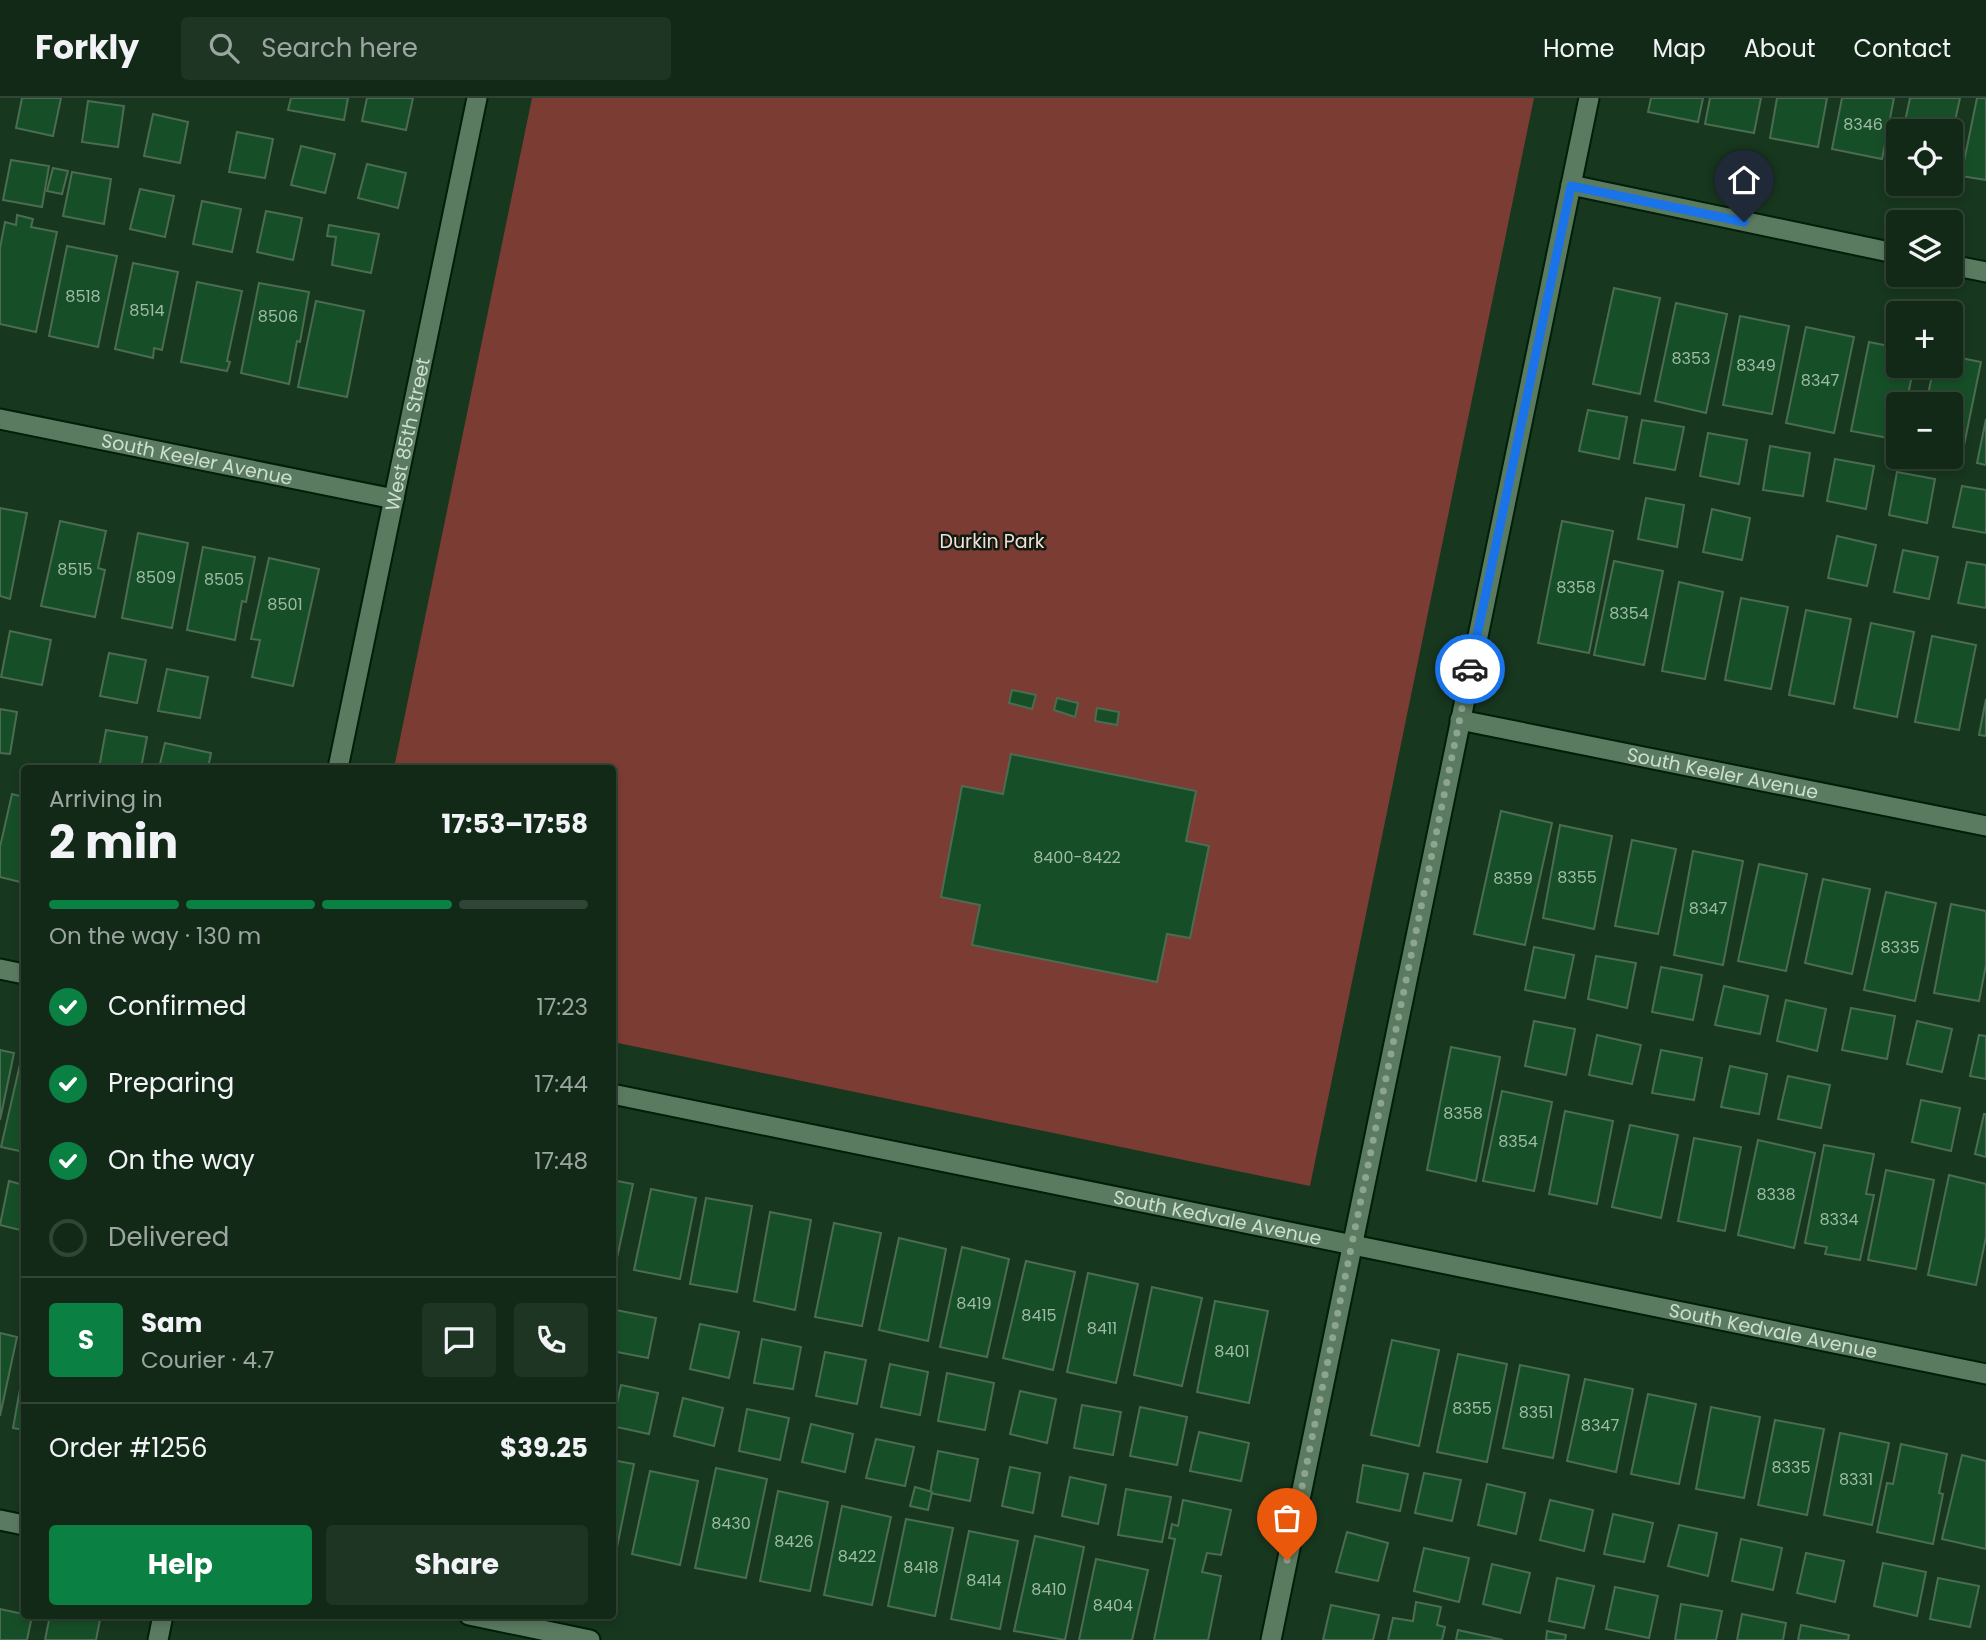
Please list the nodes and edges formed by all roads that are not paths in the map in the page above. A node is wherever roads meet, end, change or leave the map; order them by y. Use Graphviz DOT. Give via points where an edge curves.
graph roads {
  1 [pos="477,98"];
  2 [pos="1589,98"];
  3 [pos="1571,186"];
  4 [pos="1886,251"];
  5 [pos="1963,267"];
  6 [pos="1986,272"];
  7 [pos="0,419"];
  8 [pos="394,499"];
  9 [pos="1460,720"];
  10 [pos="339,765"];
  11 [pos="1986,826"];
  12 [pos="0,969"];
  13 [pos="21,973"];
  14 [pos="616,1095"];
  15 [pos="1352,1245"];
  16 [pos="1986,1374"];
  17 [pos="0,1520"];
  18 [pos="21,1524"];
  19 [pos="162,1619"];
  20 [pos="488,1619"];
  21 [pos="158,1640"];
  22 [pos="590,1640"];
  23 [pos="1271,1640"];
  1 -- 8 [label="street, West 85th Street"];
  2 -- 3 [label="street"];
  3 -- 4 [label="street"];
  3 -- 9 [label="street"];
  5 -- 6 [label="street"];
  7 -- 8 [label="street, South Keeler Avenue"];
  8 -- 10 [label="street, West 85th Street"];
  9 -- 11 [label="street, South Keeler Avenue"];
  9 -- 15 [label="street"];
  12 -- 13 [label="street"];
  14 -- 15 [label="street, South Kedvale Avenue"];
  15 -- 16 [label="street, South Kedvale Avenue"];
  15 -- 23 [label="street"];
  17 -- 18 [label="street"];
  19 -- 21 [label="street"];
  20 -- 22 [label="street"];
}
